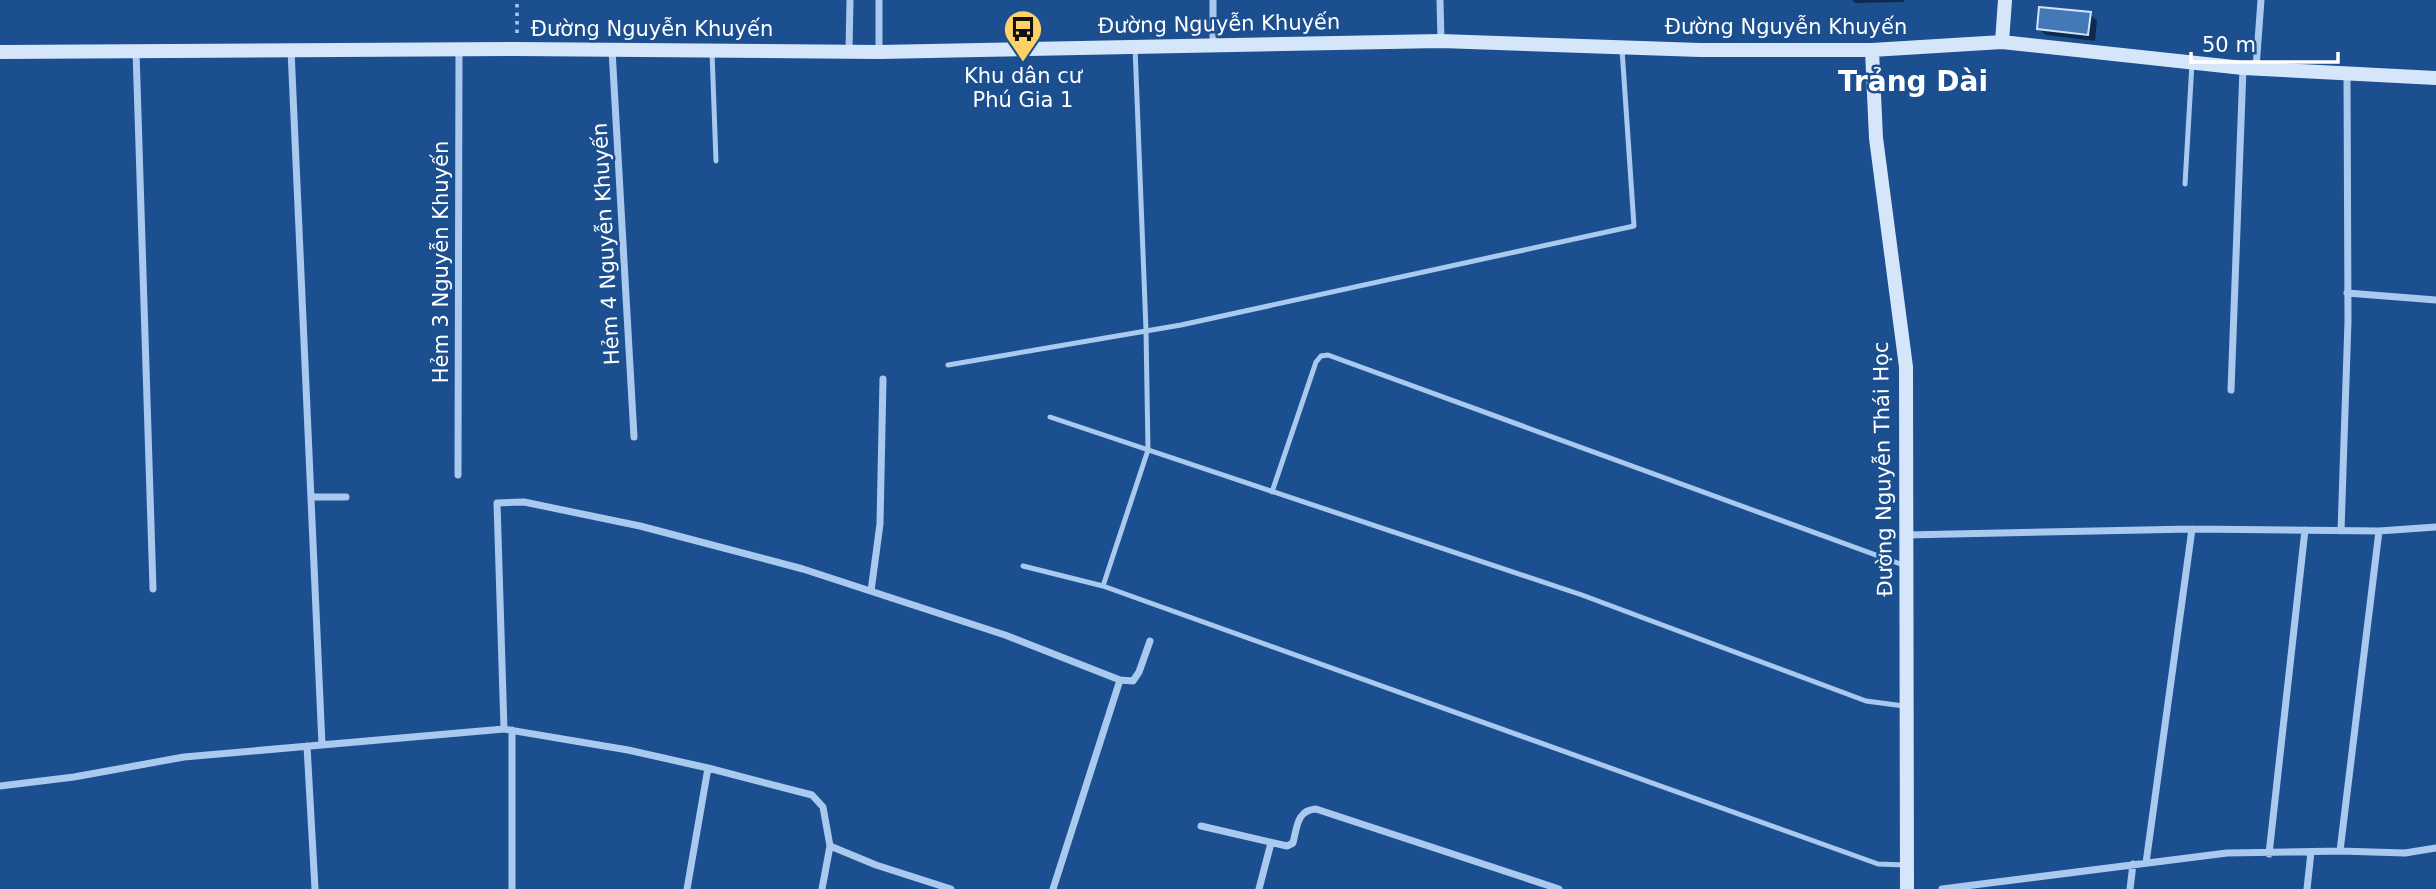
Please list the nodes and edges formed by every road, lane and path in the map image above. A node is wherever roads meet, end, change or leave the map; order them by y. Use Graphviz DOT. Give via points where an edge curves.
graph roads {
  1 [pos="517,0"];
  2 [pos="850,0"];
  3 [pos="879,0"];
  4 [pos="1213,0"];
  5 [pos="1440,0"];
  6 [pos="2005,0"];
  7 [pos="2261,0"];
  8 [pos="1441,41"];
  9 [pos="2002,42"];
  10 [pos="1213,44"];
  11 [pos="1135,47"];
  12 [pos="1622,47"];
  13 [pos="516,49"];
  14 [pos="291,50"];
  15 [pos="459,50"];
  16 [pos="612,50"];
  17 [pos="1872,50"];
  18 [pos="136,51"];
  19 [pos="712,51"];
  20 [pos="849,51"];
  21 [pos="0,52"];
  22 [pos="878,52"];
  23 [pos="2192,63"];
  24 [pos="2250,68"];
  25 [pos="2347,73"];
  26 [pos="2436,78"];
  27 [pos="716,161"];
  28 [pos="2185,184"];
  29 [pos="2347,293"];
  30 [pos="2436,300"];
  31 [pos="1146,330"];
  32 [pos="948,365"];
  33 [pos="883,379"];
  34 [pos="2231,390"];
  35 [pos="1050,417"];
  36 [pos="634,437"];
  37 [pos="1148,450"];
  38 [pos="458,475"];
  39 [pos="1272,492"];
  40 [pos="312,497"];
  41 [pos="346,497"];
  42 [pos="2436,527"];
  43 [pos="2192,529"];
  44 [pos="2305,530"];
  45 [pos="2342,531"];
  46 [pos="2379,531"];
  47 [pos="1906,535"];
  48 [pos="1023,566"];
  49 [pos="1907,566"];
  50 [pos="1104,586"];
  51 [pos="153,589"];
  52 [pos="871,591"];
  53 [pos="1150,640"];
  54 [pos="1120,680"];
  55 [pos="1907,707"];
  56 [pos="508,729"];
  57 [pos="322,745"];
  58 [pos="307,746"];
  59 [pos="708,768"];
  60 [pos="0,786"];
  61 [pos="1201,826"];
  62 [pos="1271,843"];
  63 [pos="830,846"];
  64 [pos="2436,848"];
  65 [pos="2340,851"];
  66 [pos="2311,852"];
  67 [pos="2269,854"];
  68 [pos="2146,863"];
  69 [pos="2133,864"];
  70 [pos="1908,866"];
  71 [pos="315,889"];
  72 [pos="512,889"];
  73 [pos="687,889"];
  74 [pos="822,889"];
  75 [pos="951,889"];
  76 [pos="1054,889"];
  77 [pos="1259,889"];
  78 [pos="1559,889"];
  79 [pos="1908,889"];
  80 [pos="1942,889"];
  81 [pos="2130,889"];
  82 [pos="2307,889"];
  1 -- 13 [label="path"];
  2 -- 20 [label="street"];
  3 -- 22 [label="street"];
  4 -- 10 [label="street"];
  5 -- 8 [label="street"];
  6 -- 9 [label="street"];
  7 -- 24 [label="street"];
  8 -- 10 [label="street, Đường Nguyễn Khuyến"];
  8 -- 12 [label="street, Đường Nguyễn Khuyến"];
  9 -- 17 [label="street, Đường Nguyễn Khuyến"];
  9 -- 23 [label="street, Đường Nguyễn Khuyến"];
  10 -- 11 [label="street, Đường Nguyễn Khuyến"];
  11 -- 22 [label="street, Đường Nguyễn Khuyến"];
  11 -- 31 [label="lane"];
  12 -- 17 [label="street, Đường Nguyễn Khuyến"];
  12 -- 31 [label="lane" via="1634,226"];
  13 -- 15 [label="street, Đường Nguyễn Khuyến"];
  13 -- 16 [label="street, Đường Nguyễn Khuyến"];
  14 -- 15 [label="street, Đường Nguyễn Khuyến"];
  14 -- 18 [label="street, Đường Nguyễn Khuyến"];
  14 -- 40 [label="street"];
  15 -- 38 [label="street, Hẻm 3 Nguyễn Khuyến"];
  16 -- 19 [label="street, Đường Nguyễn Khuyến"];
  16 -- 36 [label="street, Hẻm 4 Nguyễn Khuyến"];
  17 -- 47 [label="street, Đường Nguyễn Thái Học" via="1877,138 1906,366"];
  18 -- 21 [label="street, Đường Nguyễn Khuyến"];
  18 -- 51 [label="street"];
  19 -- 20 [label="street, Đường Nguyễn Khuyến"];
  19 -- 27 [label="lane"];
  20 -- 22 [label="street, Đường Nguyễn Khuyến"];
  23 -- 24 [label="street, Đường Nguyễn Khuyến"];
  23 -- 28 [label="lane"];
  24 -- 25 [label="street, Đường Nguyễn Khuyến"];
  24 -- 34 [label="street"];
  25 -- 26 [label="street, Đường Nguyễn Khuyến"];
  25 -- 29 [label="street"];
  29 -- 30 [label="street"];
  29 -- 45 [label="street"];
  31 -- 32 [label="lane"];
  31 -- 37 [label="lane"];
  33 -- 52 [label="street" via="880,524"];
  35 -- 37 [label="lane"];
  37 -- 39 [label="lane"];
  37 -- 50 [label="lane"];
  39 -- 49 [label="lane" via="1316,362 1328,355"];
  39 -- 55 [label="lane" via="1582,595 1866,701"];
  40 -- 41 [label="street"];
  40 -- 57 [label="street"];
  42 -- 46 [label="street"];
  43 -- 44 [label="street"];
  43 -- 47 [label="street"];
  43 -- 68 [label="street"];
  44 -- 45 [label="street"];
  44 -- 67 [label="street"];
  45 -- 46 [label="street"];
  46 -- 65 [label="street"];
  47 -- 49 [label="street, Đường Nguyễn Thái Học"];
  48 -- 50 [label="lane"];
  49 -- 55 [label="street, Đường Nguyễn Thái Học"];
  50 -- 70 [label="lane" via="1878,864"];
  52 -- 54 [label="street" via="1005,635"];
  52 -- 56 [label="street" via="640,526 524,502 497,503"];
  53 -- 54 [label="street" via="1133,681"];
  54 -- 76 [label="street"];
  55 -- 70 [label="street, Đường Nguyễn Thái Học"];
  56 -- 57 [label="street"];
  56 -- 59 [label="street"];
  56 -- 72 [label="street"];
  57 -- 58 [label="street"];
  58 -- 60 [label="street" via="184,757"];
  58 -- 71 [label="street"];
  59 -- 63 [label="street" via="812,795 823,807"];
  59 -- 73 [label="street"];
  61 -- 62 [label="street"];
  62 -- 77 [label="street"];
  62 -- 78 [label="street" via="1291,845 1300,817 1316,809"];
  63 -- 74 [label="street"];
  63 -- 75 [label="street"];
  64 -- 65 [label="street" via="2405,853"];
  65 -- 66 [label="street"];
  66 -- 67 [label="street"];
  66 -- 82 [label="street"];
  67 -- 68 [label="street" via="2227,853"];
  68 -- 69 [label="street"];
  69 -- 80 [label="street"];
  69 -- 81 [label="street"];
  70 -- 79 [label="street, Đường Nguyễn Thái Học"];
}
